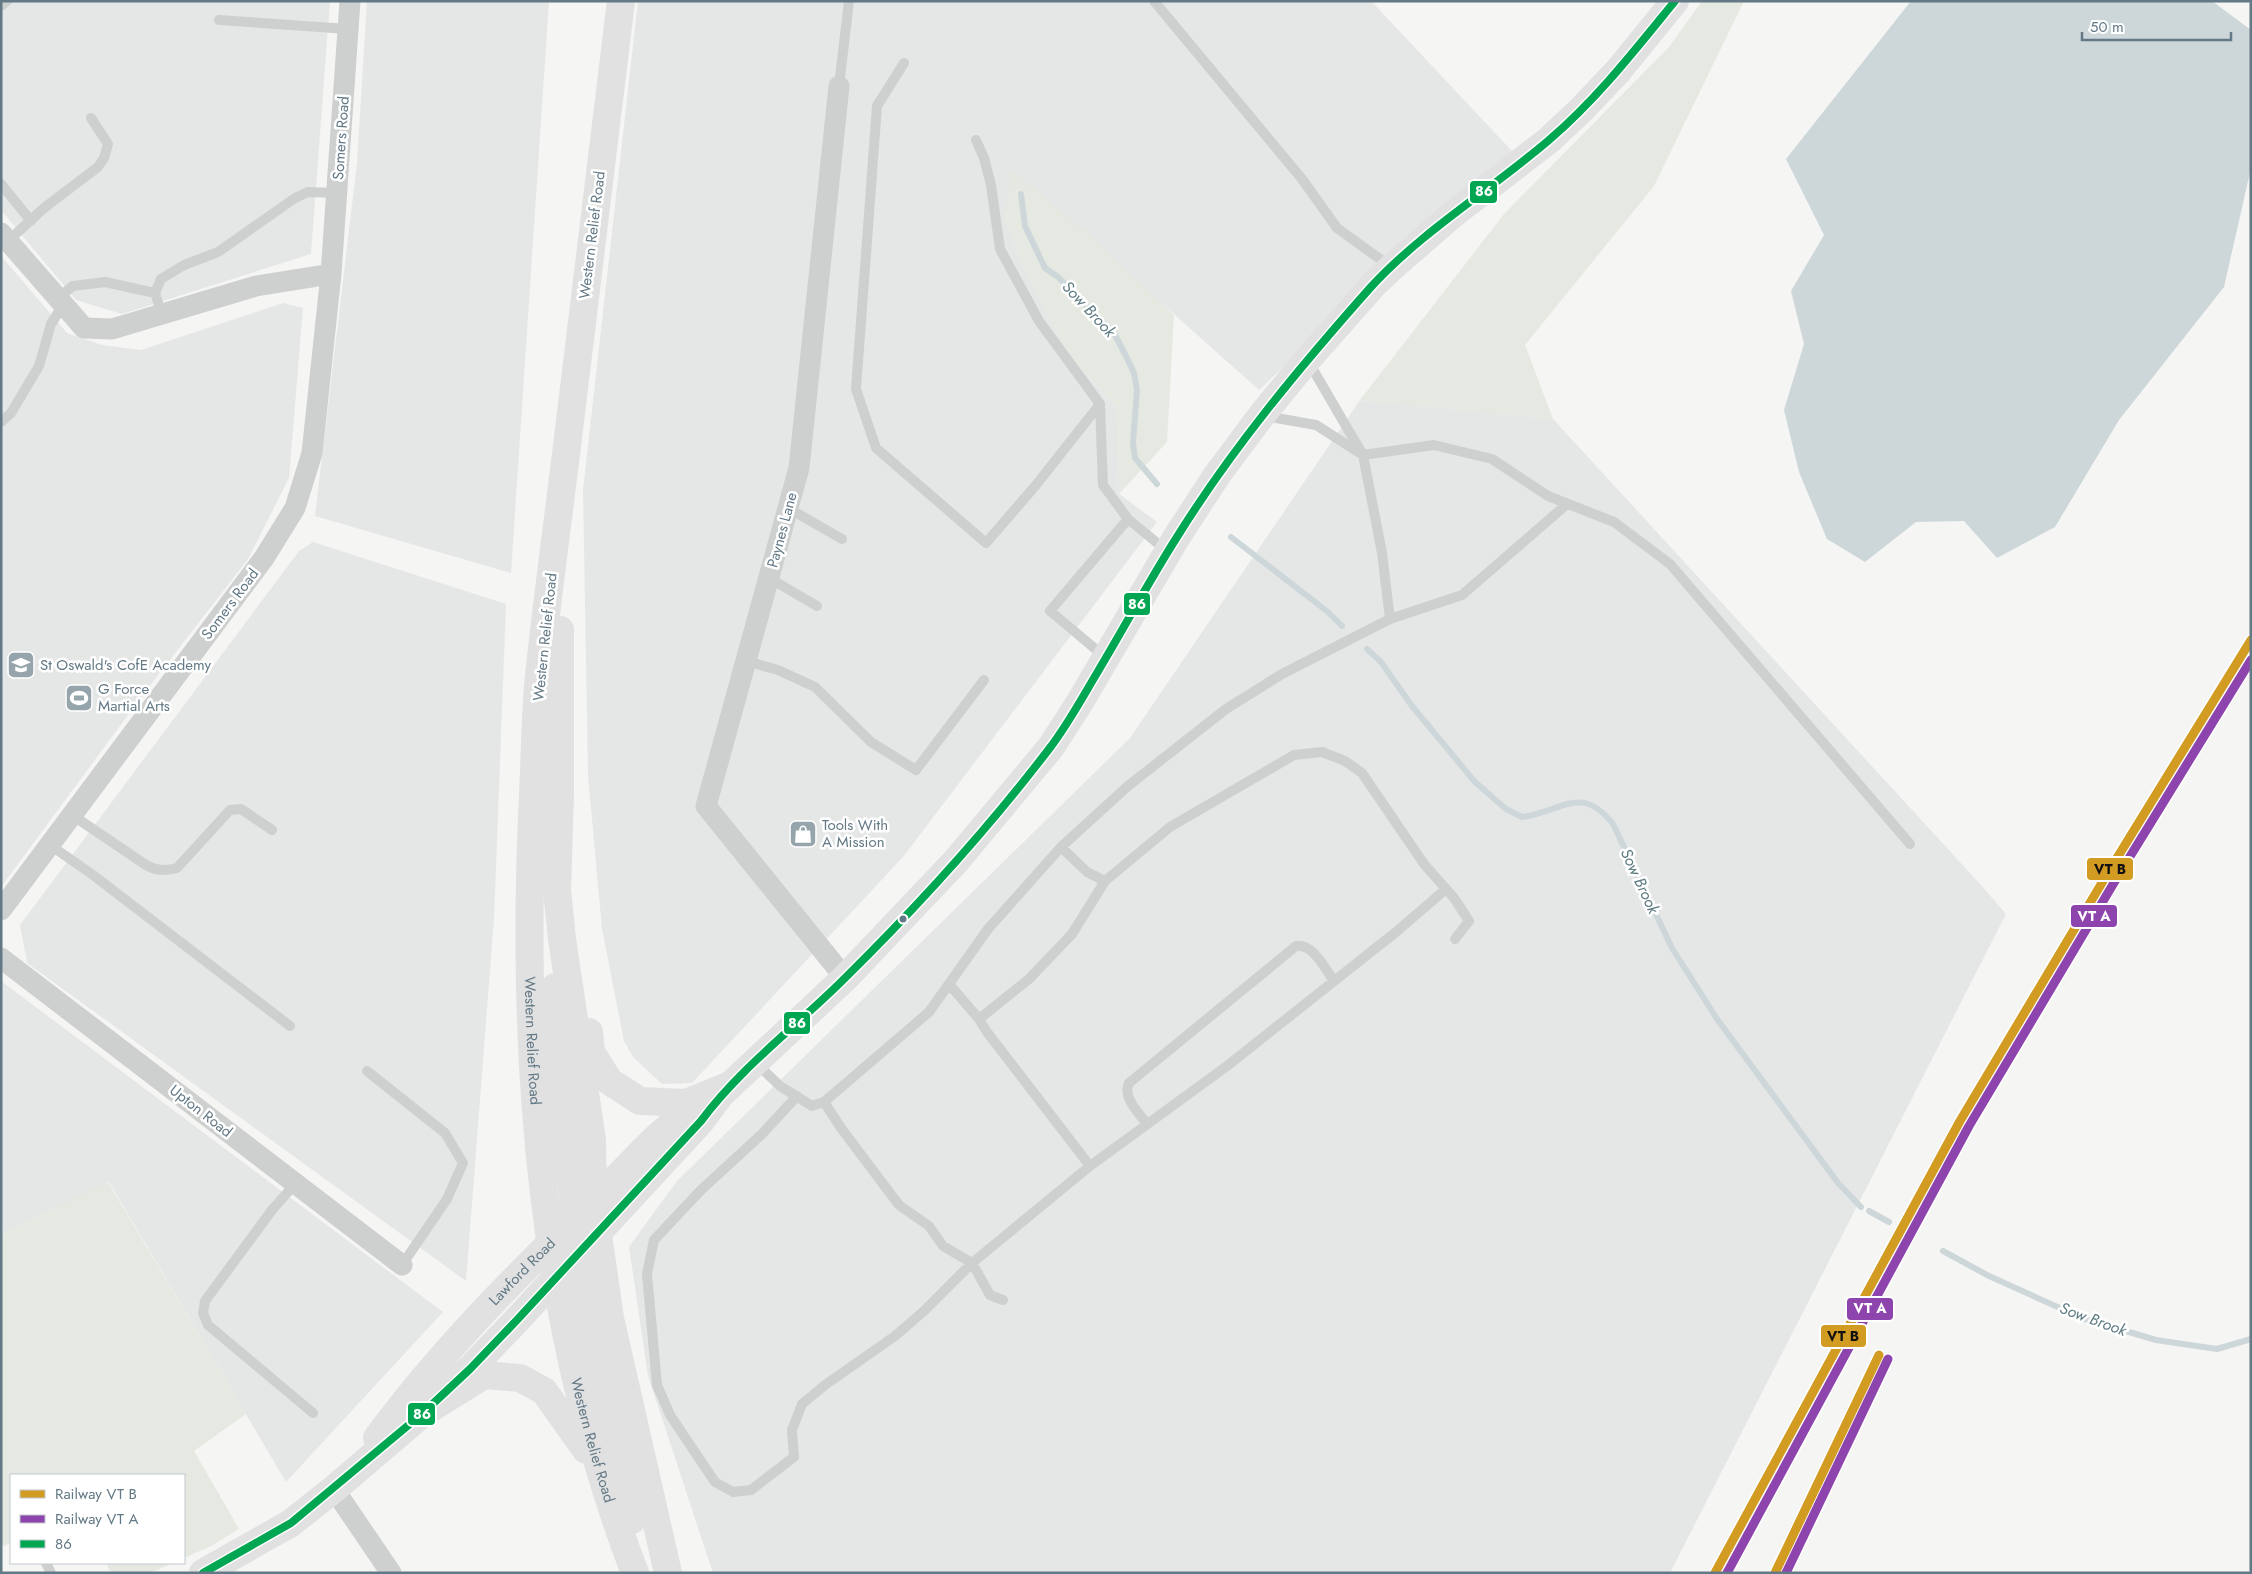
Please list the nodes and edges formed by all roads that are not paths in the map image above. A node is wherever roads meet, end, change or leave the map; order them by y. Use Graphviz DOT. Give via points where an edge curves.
graph roads {
  1 [pos="8,1"];
  2 [pos="350,1"];
  3 [pos="621,1"];
  4 [pos="849,1"];
  5 [pos="1154,1"];
  6 [pos="1675,1"];
  7 [pos="1,6"];
  8 [pos="219,20"];
  9 [pos="348,30"];
  10 [pos="904,64"];
  11 [pos="839,86"];
  12 [pos="92,118"];
  13 [pos="976,140"];
  14 [pos="1,184"];
  15 [pos="337,193"];
  16 [pos="31,220"];
  17 [pos="5,237"];
  18 [pos="1391,268"];
  19 [pos="331,274"];
  20 [pos="155,293"];
  21 [pos="60,302"];
  22 [pos="162,314"];
  23 [pos="1307,360"];
  24 [pos="1100,404"];
  25 [pos="1261,416"];
  26 [pos="1,422"];
  27 [pos="1362,455"];
  28 [pos="560,498"];
  29 [pos="1567,504"];
  30 [pos="788,508"];
  31 [pos="1128,519"];
  32 [pos="842,539"];
  33 [pos="1168,552"];
  34 [pos="769,578"];
  35 [pos="817,606"];
  36 [pos="1390,619"];
  37 [pos="1106,658"];
  38 [pos="746,661"];
  39 [pos="984,680"];
  40 [pos="72,815"];
  41 [pos="272,830"];
  42 [pos="1910,844"];
  43 [pos="50,845"];
  44 [pos="1061,847"];
  45 [pos="1105,882"];
  46 [pos="1446,889"];
  47 [pos="557,890"];
  48 [pos="1,910"];
  49 [pos="1455,939"];
  50 [pos="1,958"];
  51 [pos="845,978"];
  52 [pos="1334,981"];
  53 [pos="949,984"];
  54 [pos="979,1019"];
  55 [pos="290,1026"];
  56 [pos="755,1062"];
  57 [pos="367,1071"];
  58 [pos="724,1090"];
  59 [pos="797,1096"];
  60 [pos="824,1102"];
  61 [pos="1147,1124"];
  62 [pos="1090,1166"];
  63 [pos="296,1184"];
  64 [pos="584,1209"];
  65 [pos="552,1242"];
  66 [pos="576,1255"];
  67 [pos="972,1262"];
  68 [pos="402,1265"];
  69 [pos="1003,1300"];
  70 [pos="313,1412"];
  71 [pos="423,1414"];
  72 [pos="600,1472"];
  73 [pos="342,1481"];
  74 [pos="203,1573"];
  75 [pos="391,1573"];
  76 [pos="635,1573"];
  77 [pos="644,1573"];
  78 [pos="668,1573"];
  1 -- 7 [label="lane"];
  2 -- 9 [label="street, Somers Road"];
  3 -- 28 [label="main road, Western Relief Road"];
  4 -- 11 [label="lane"];
  5 -- 18 [label="lane" via="1302,179 1337,228"];
  6 -- 18 [label="main road, Lawford Road" via="1618,71 1581,110 1549,140 1452,215"];
  8 -- 9 [label="lane"];
  9 -- 15 [label="street, Somers Road"];
  10 -- 24 [label="lane" via="877,106 856,389 876,448 986,543"];
  11 -- 30 [label="street, Paynes Lane" via="799,468"];
  12 -- 16 [label="lane" via="108,144 104,158 98,167"];
  13 -- 24 [label="lane" via="991,185 1000,249 1038,320"];
  14 -- 16 [label="lane"];
  15 -- 19 [label="street, Somers Road"];
  15 -- 20 [label="lane" via="308,192 295,198 218,252 184,264 161,279"];
  16 -- 17 [label="lane"];
  17 -- 21 [label="street"];
  18 -- 23 [label="main road, Lawford Road"];
  19 -- 22 [label="street" via="256,286"];
  19 -- 40 [label="street, Somers Road" via="312,453 295,508 264,558"];
  20 -- 21 [label="lane" via="105,282 73,286"];
  20 -- 22 [label="lane"];
  21 -- 22 [label="street" via="84,328 112,329"];
  21 -- 26 [label="lane" via="39,366 11,413"];
  23 -- 25 [label="main road, Lawford Road"];
  23 -- 27 [label="lane"];
  24 -- 31 [label="lane" via="1103,486"];
  25 -- 27 [label="lane" via="1316,425"];
  25 -- 33 [label="main road, Lawford Road" via="1217,475"];
  27 -- 29 [label="lane" via="1434,445 1492,459 1548,496"];
  27 -- 36 [label="lane" via="1382,553"];
  28 -- 47 [label="main road, Western Relief Road"];
  28 -- 65 [label="main road, Western Relief Road" via="539,679 528,982 540,1162"];
  29 -- 36 [label="lane" via="1462,595"];
  29 -- 42 [label="lane" via="1614,522 1670,564"];
  30 -- 32 [label="lane"];
  30 -- 34 [label="street, Paynes Lane"];
  31 -- 33 [label="lane"];
  31 -- 37 [label="lane" via="1050,612"];
  33 -- 37 [label="main road, Lawford Road"];
  34 -- 35 [label="lane"];
  34 -- 38 [label="street, Paynes Lane"];
  36 -- 44 [label="lane" via="1282,674 1226,709 1128,786"];
  37 -- 51 [label="main road, Lawford Road" via="1051,747 956,861"];
  38 -- 39 [label="lane" via="778,670 814,687 871,742 916,770"];
  38 -- 51 [label="street, Paynes Lane" via="706,806"];
  40 -- 41 [label="lane" via="146,866 165,871 177,868 230,810 241,809"];
  40 -- 43 [label="street, Somers Road"];
  43 -- 48 [label="street, Somers Road"];
  43 -- 55 [label="lane"];
  44 -- 45 [label="lane" via="1087,872"];
  44 -- 53 [label="lane" via="988,929"];
  45 -- 46 [label="lane" via="1170,826 1294,755 1322,752 1362,773 1424,864"];
  45 -- 54 [label="lane" via="1072,934 1029,979"];
  46 -- 49 [label="lane" via="1470,921"];
  46 -- 52 [label="lane"];
  47 -- 58 [label="main road" via="580,954 591,1052 609,1081 640,1101 655,1103 686,1103"];
  47 -- 64 [label="main road, Western Relief Road" via="592,1140"];
  50 -- 63 [label="street, Upton Road"];
  51 -- 56 [label="main road, Lawford Road"];
  52 -- 61 [label="lane" via="1227,1066"];
  52 -- 61 [label="lane" via="1309,948 1296,946 1129,1083 1127,1096"];
  53 -- 54 [label="lane"];
  53 -- 60 [label="lane" via="929,1012"];
  54 -- 62 [label="lane"];
  56 -- 58 [label="main road, Lawford Road"];
  56 -- 59 [label="lane" via="780,1086"];
  57 -- 68 [label="lane" via="445,1133 463,1163 447,1199"];
  58 -- 64 [label="main road, Lawford Road" via="685,1114"];
  58 -- 66 [label="main road, Lawford Road" via="701,1121"];
  59 -- 60 [label="lane" via="812,1106"];
  59 -- 67 [label="lane" via="654,1240 647,1274 656,1385 670,1415 715,1482 733,1492 751,1490 794,1457 792,1430 802,1404 895,1336"];
  60 -- 67 [label="lane" via="899,1205 929,1226 943,1246"];
  61 -- 62 [label="lane"];
  62 -- 67 [label="lane"];
  63 -- 68 [label="street, Upton Road"];
  63 -- 70 [label="lane" via="272,1210 205,1301 203,1313 208,1325"];
  64 -- 65 [label="main road, Lawford Road"];
  64 -- 66 [label="main road, Western Relief Road"];
  64 -- 66 [label="main road" via="575,1232"];
  65 -- 66 [label="main road, Western Relief Road"];
  65 -- 73 [label="main road, Lawford Road" via="509,1283 407,1398"];
  66 -- 71 [label="main road, Lawford Road" via="470,1370"];
  66 -- 72 [label="main road, Western Relief Road" via="580,1398"];
  66 -- 77 [label="main road"];
  66 -- 78 [label="main road, Western Relief Road" via="610,1318"];
  67 -- 69 [label="lane" via="990,1295"];
  71 -- 72 [label="main road" via="484,1375 520,1378 544,1391"];
  71 -- 73 [label="main road, Lawford Road"];
  72 -- 76 [label="main road, Western Relief Road"];
  73 -- 74 [label="main road, Lawford Road" via="291,1522"];
  73 -- 75 [label="street"];
}
